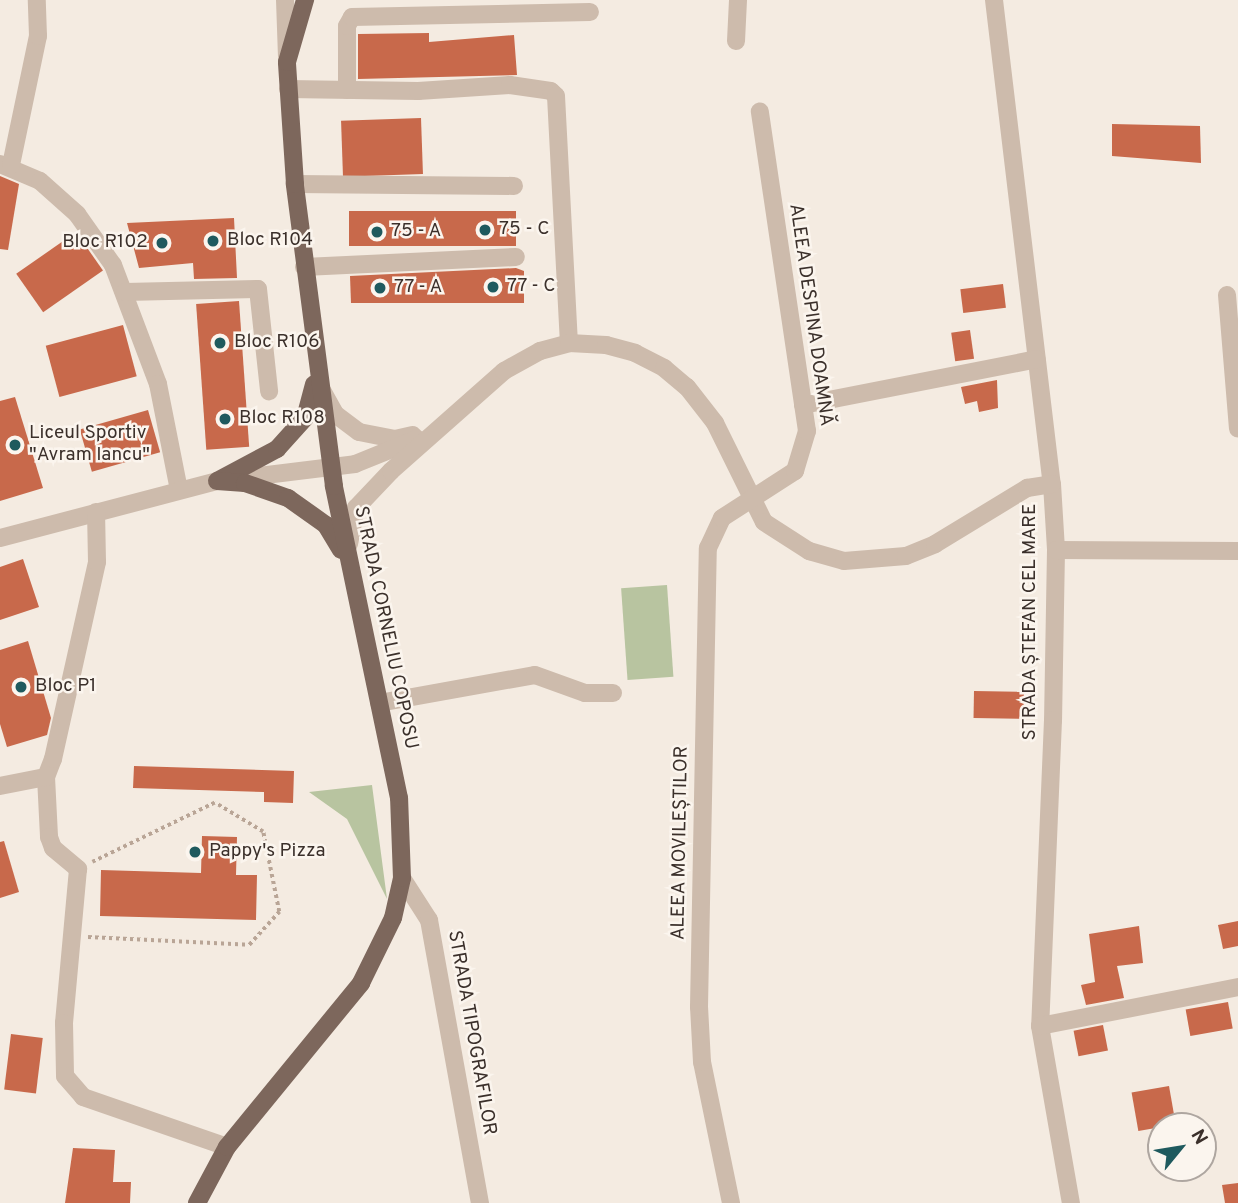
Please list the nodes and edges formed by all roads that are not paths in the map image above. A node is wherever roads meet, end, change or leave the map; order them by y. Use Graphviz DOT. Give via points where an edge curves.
graph roads {
  1 [pos="37,0"];
  2 [pos="285,0"];
  3 [pos="305,0"];
  4 [pos="738,0"];
  5 [pos="994,0"];
  6 [pos="590,12"];
  7 [pos="736,41"];
  8 [pos="287,62"];
  9 [pos="288,89"];
  10 [pos="347,90"];
  11 [pos="760,111"];
  12 [pos="5,164"];
  13 [pos="295,184"];
  14 [pos="514,186"];
  15 [pos="516,257"];
  16 [pos="304,267"];
  17 [pos="125,292"];
  18 [pos="1227,295"];
  19 [pos="569,344"];
  20 [pos="1037,359"];
  21 [pos="316,370"];
  22 [pos="269,391"];
  23 [pos="803,405"];
  24 [pos="446,422"];
  25 [pos="1238,429"];
  26 [pos="331,468"];
  27 [pos="216,481"];
  28 [pos="1052,484"];
  29 [pos="179,489"];
  30 [pos="749,497"];
  31 [pos="96,512"];
  32 [pos="0,538"];
  33 [pos="1056,550"];
  34 [pos="1238,551"];
  35 [pos="349,566"];
  36 [pos="612,693"];
  37 [pos="379,703"];
  38 [pos="46,777"];
  39 [pos="0,786"];
  40 [pos="402,878"];
  41 [pos="1238,988"];
  42 [pos="1040,1026"];
  43 [pos="227,1147"];
  44 [pos="197,1203"];
  45 [pos="480,1203"];
  46 [pos="731,1203"];
  47 [pos="1071,1203"];
  1 -- 12 [label="street" via="38,36"];
  2 -- 8 [label="street, STRADA CORNELIU COPOSU"];
  3 -- 8 [label="main road"];
  4 -- 7 [label="street"];
  5 -- 20 [label="street, STRADA ȘTEFAN CEL MARE"];
  6 -- 10 [label="street" via="352,17 347,26"];
  8 -- 9 [label="main road, STRADA CORNELIU COPOSU"];
  9 -- 10 [label="street"];
  9 -- 13 [label="main road, STRADA CORNELIU COPOSU"];
  10 -- 19 [label="street" via="510,85 551,91 556,96"];
  11 -- 23 [label="street, ALEEA DESPINA DOAMNĂ"];
  12 -- 17 [label="street" via="40,181 77,214"];
  13 -- 14 [label="street"];
  13 -- 16 [label="main road, STRADA CORNELIU COPOSU"];
  15 -- 16 [label="street"];
  16 -- 21 [label="main road, STRADA CORNELIU COPOSU"];
  17 -- 22 [label="street" via="258,289"];
  17 -- 29 [label="street" via="158,384"];
  18 -- 25 [label="street"];
  19 -- 24 [label="street" via="540,351 505,371"];
  19 -- 30 [label="street" via="606,345 635,354 664,368 687,387 715,423"];
  20 -- 23 [label="street"];
  20 -- 28 [label="street, STRADA ȘTEFAN CEL MARE"];
  21 -- 24 [label="street" via="335,414 359,432 394,439"];
  21 -- 26 [label="main road, STRADA CORNELIU COPOSU"];
  21 -- 27 [label="main road" via="305,418 293,433 253,464"];
  23 -- 30 [label="street, ALEEA DESPINA DOAMNĂ" via="807,431 795,471"];
  24 -- 26 [label="street" via="383,456"];
  24 -- 35 [label="street" via="356,508"];
  26 -- 27 [label="street"];
  26 -- 35 [label="main road, STRADA CORNELIU COPOSU"];
  27 -- 29 [label="street"];
  27 -- 35 [label="main road" via="270,490 308,510 326,525"];
  28 -- 30 [label="street" via="1027,488 935,544 877,561 844,561 809,551 764,522"];
  28 -- 33 [label="street, STRADA ȘTEFAN CEL MARE"];
  29 -- 31 [label="street"];
  30 -- 46 [label="street, ALEEA MOVILEȘTILOR" via="722,518 708,548 699,1007 702,1062"];
  31 -- 32 [label="street"];
  31 -- 38 [label="street" via="97,562"];
  33 -- 34 [label="street"];
  33 -- 42 [label="street, STRADA ȘTEFAN CEL MARE"];
  35 -- 37 [label="main road, STRADA CORNELIU COPOSU"];
  36 -- 37 [label="street" via="585,693 535,675"];
  37 -- 40 [label="main road, STRADA CORNELIU COPOSU" via="399,797"];
  38 -- 39 [label="street"];
  38 -- 43 [label="street" via="49,837 53,848 78,869 64,1023 65,1076 83,1097"];
  40 -- 43 [label="main road, STRADA CORNELIU COPOSU" via="393,918 361,983"];
  40 -- 45 [label="street, STRADA TIPOGRAFILOR" via="429,920"];
  41 -- 42 [label="street"];
  42 -- 47 [label="street, STRADA ȘTEFAN CEL MARE"];
  43 -- 44 [label="main road, STRADA CORNELIU COPOSU"];
}
